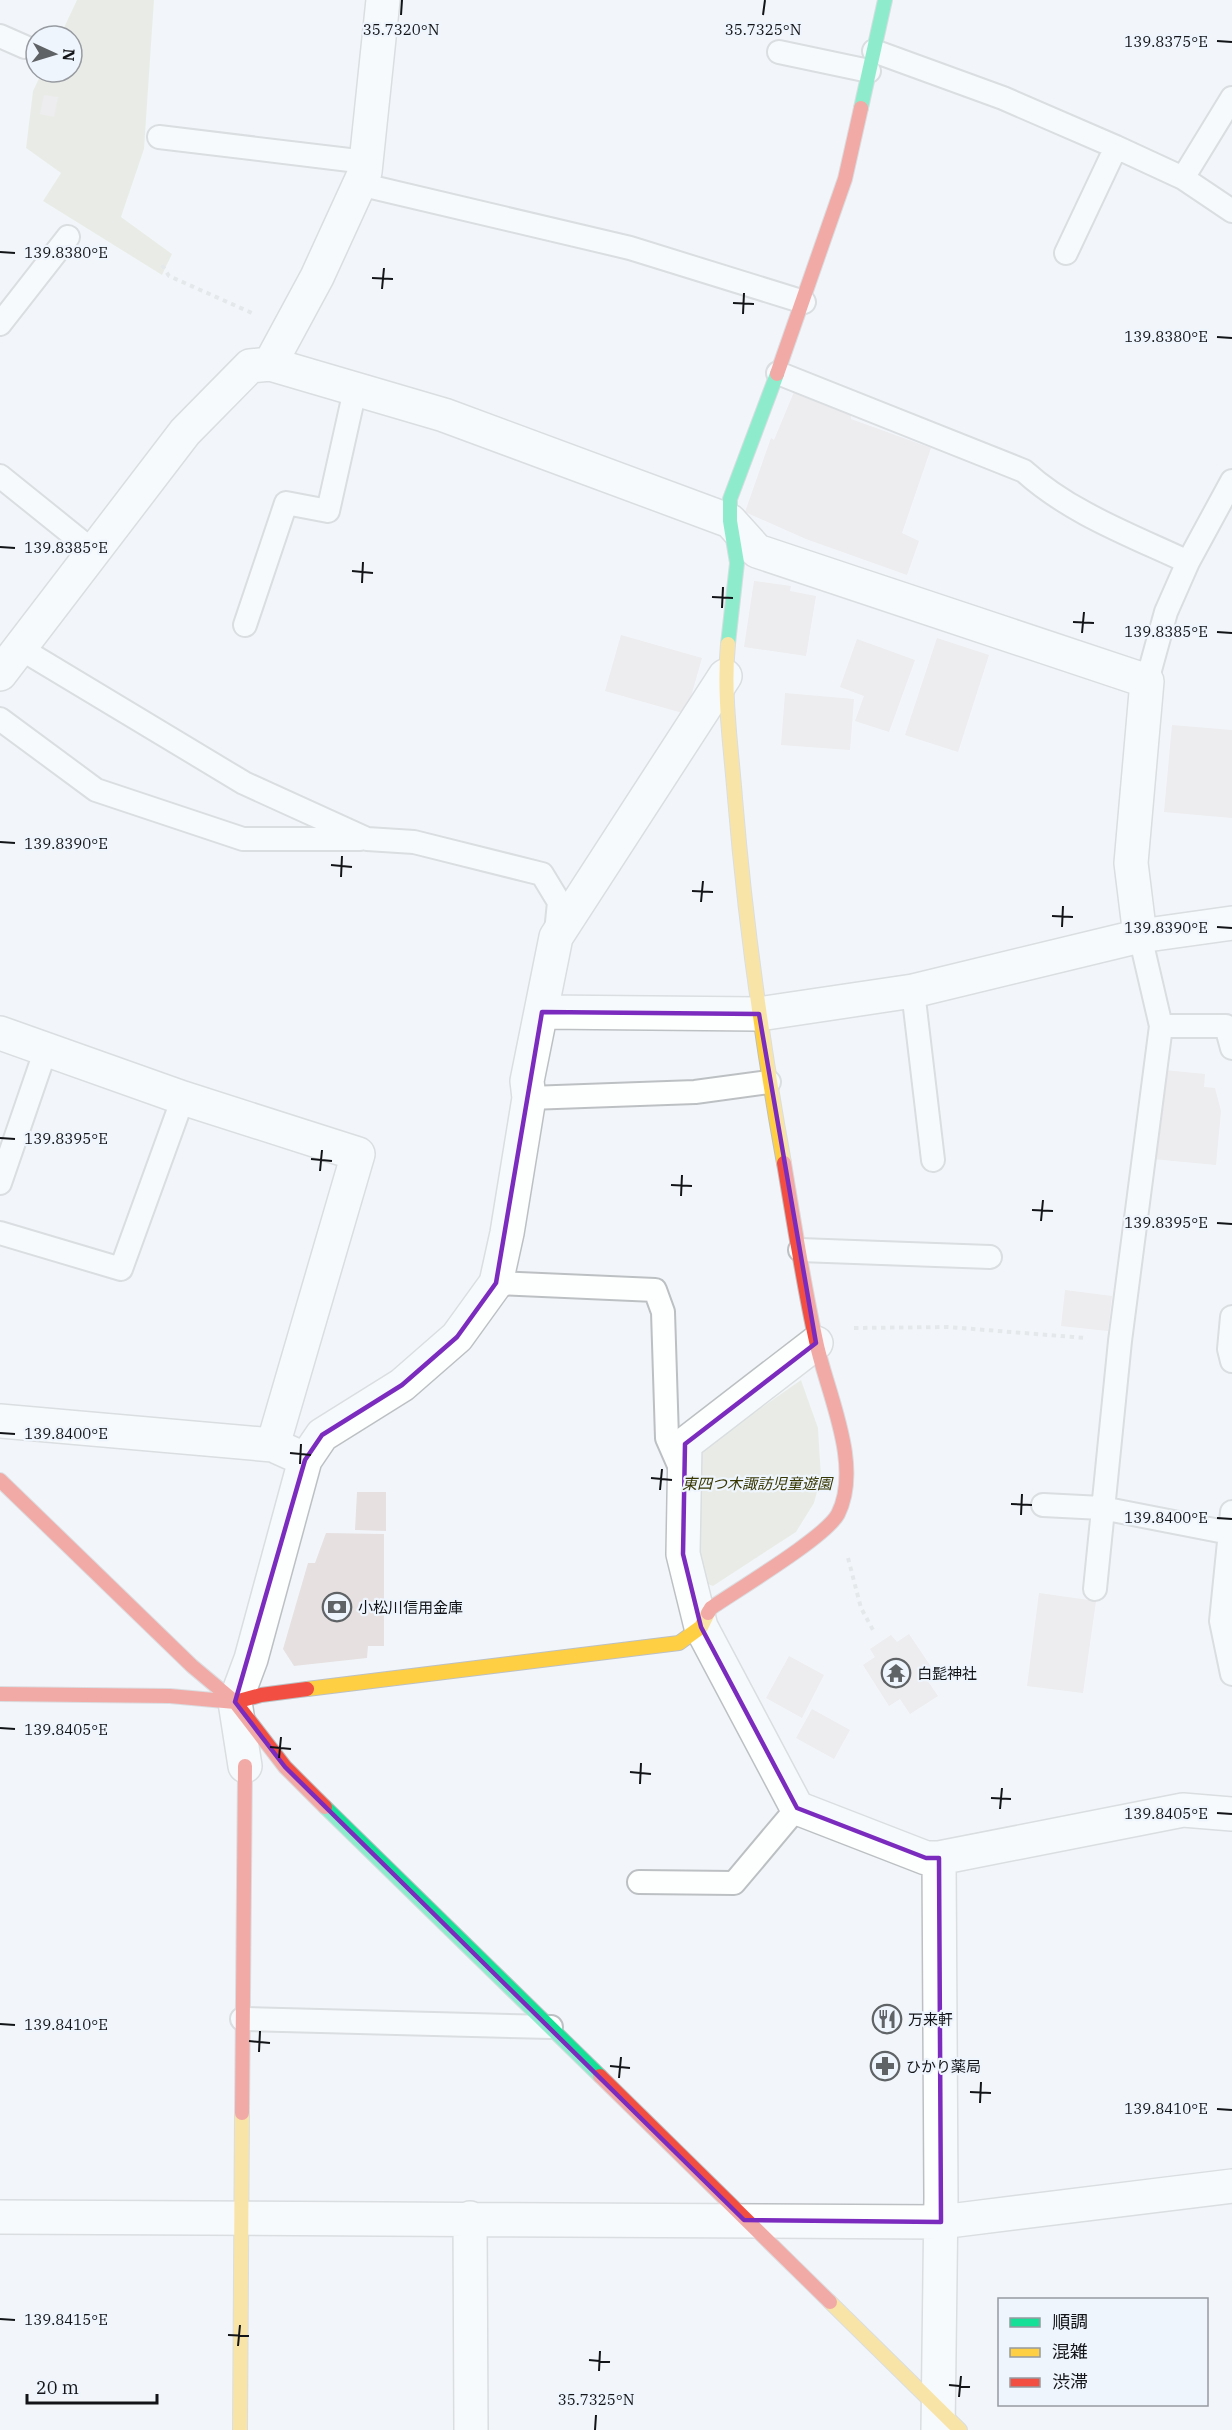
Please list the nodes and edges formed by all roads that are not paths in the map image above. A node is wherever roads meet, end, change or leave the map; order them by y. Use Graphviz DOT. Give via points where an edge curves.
graph roads {
  1 [pos="383,0"];
  2 [pos="885,0"];
  3 [pos="0,36"];
  4 [pos="24,47"];
  5 [pos="779,52"];
  6 [pos="871,61"];
  7 [pos="1232,98"];
  8 [pos="159,137"];
  9 [pos="1116,147"];
  10 [pos="362,173"];
  11 [pos="1183,178"];
  12 [pos="1232,212"];
  13 [pos="68,237"];
  14 [pos="1066,253"];
  15 [pos="804,302"];
  16 [pos="0,324"];
  17 [pos="270,364"];
  18 [pos="778,373"];
  19 [pos="355,390"];
  20 [pos="0,476"];
  21 [pos="1232,481"];
  22 [pos="730,520"];
  23 [pos="93,551"];
  24 [pos="1188,562"];
  25 [pos="245,625"];
  26 [pos="18,647"];
  27 [pos="0,674"];
  28 [pos="725,676"];
  29 [pos="1147,681"];
  30 [pos="0,719"];
  31 [pos="367,839"];
  32 [pos="1232,923"];
  33 [pos="1140,936"];
  34 [pos="556,937"];
  35 [pos="913,991"];
  36 [pos="542,1012"];
  37 [pos="759,1014"];
  38 [pos="1161,1026"];
  39 [pos="0,1033"];
  40 [pos="1232,1048"];
  41 [pos="46,1049"];
  42 [pos="769,1082"];
  43 [pos="183,1098"];
  44 [pos="529,1098"];
  45 [pos="933,1160"];
  46 [pos="0,1184"];
  47 [pos="0,1233"];
  48 [pos="800,1250"];
  49 [pos="990,1257"];
  50 [pos="496,1283"];
  51 [pos="1232,1317"];
  52 [pos="815,1336"];
  53 [pos="1232,1361"];
  54 [pos="0,1421"];
  55 [pos="273,1445"];
  56 [pos="305,1460"];
  57 [pos="682,1472"];
  58 [pos="0,1480"];
  59 [pos="1042,1505"];
  60 [pos="1102,1508"];
  61 [pos="1231,1523"];
  62 [pos="1095,1589"];
  63 [pos="701,1627"];
  64 [pos="1232,1674"];
  65 [pos="0,1694"];
  66 [pos="235,1702"];
  67 [pos="245,1766"];
  68 [pos="797,1808"];
  69 [pos="1232,1814"];
  70 [pos="939,1858"];
  71 [pos="639,1882"];
  72 [pos="242,2019"];
  73 [pos="551,2027"];
  74 [pos="1232,2186"];
  75 [pos="0,2217"];
  76 [pos="240,2218"];
  77 [pos="470,2218"];
  78 [pos="744,2220"];
  79 [pos="941,2222"];
  80 [pos="945,2423"];
  81 [pos="240,2430"];
  82 [pos="471,2430"];
  1 -- 10 [label="street"];
  2 -- 6 [label="street"];
  3 -- 4 [label="lane"];
  5 -- 6 [label="lane"];
  6 -- 9 [label="lane" via="1003,98"];
  6 -- 15 [label="street" via="845,179"];
  7 -- 11 [label="lane"];
  8 -- 10 [label="lane"];
  9 -- 11 [label="lane"];
  9 -- 14 [label="lane"];
  10 -- 15 [label="lane" via="630,248"];
  10 -- 17 [label="street" via="317,277"];
  11 -- 12 [label="lane"];
  13 -- 16 [label="lane"];
  15 -- 18 [label="street"];
  17 -- 19 [label="street"];
  17 -- 23 [label="street" via="250,366 185,432"];
  18 -- 22 [label="street" via="730,499"];
  18 -- 24 [label="lane" via="1024,471 1041,486 1112,526"];
  19 -- 22 [label="street" via="444,415"];
  19 -- 25 [label="lane" via="328,511 286,503"];
  20 -- 23 [label="lane"];
  21 -- 24 [label="lane"];
  22 -- 28 [label="street" via="737,563"];
  22 -- 29 [label="street" via="757,551"];
  23 -- 26 [label="street"];
  24 -- 29 [label="lane" via="1166,612"];
  26 -- 27 [label="street"];
  26 -- 31 [label="lane" via="244,783"];
  28 -- 34 [label="street"];
  28 -- 37 [label="street" via="740,863"];
  29 -- 33 [label="street" via="1131,863"];
  30 -- 31 [label="lane" via="96,790 243,839"];
  31 -- 34 [label="lane" via="414,842 542,874 559,902"];
  32 -- 33 [label="street"];
  33 -- 35 [label="street"];
  33 -- 38 [label="lane"];
  34 -- 36 [label="street"];
  35 -- 37 [label="street"];
  35 -- 45 [label="lane"];
  36 -- 37 [label="street"];
  36 -- 44 [label="street" via="527,1081"];
  37 -- 42 [label="street"];
  38 -- 40 [label="lane" via="1226,1026"];
  38 -- 60 [label="lane"];
  39 -- 41 [label="street"];
  41 -- 43 [label="street"];
  41 -- 46 [label="lane"];
  42 -- 44 [label="lane" via="695,1092"];
  42 -- 48 [label="street"];
  43 -- 47 [label="lane" via="121,1269"];
  43 -- 55 [label="street" via="358,1154"];
  44 -- 50 [label="street"];
  48 -- 49 [label="lane"];
  48 -- 52 [label="street"];
  50 -- 56 [label="street" via="457,1337 402,1386 322,1435"];
  50 -- 57 [label="lane" via="655,1290 663,1312 667,1438"];
  51 -- 53 [label="lane"];
  52 -- 57 [label="street" via="685,1444"];
  52 -- 63 [label="street" via="841,1427 847,1478 838,1514 817,1536 711,1608"];
  54 -- 55 [label="street"];
  55 -- 56 [label="street"];
  56 -- 66 [label="street" via="251,1659"];
  57 -- 63 [label="street" via="683,1554"];
  58 -- 66 [label="street" via="192,1666"];
  59 -- 60 [label="lane"];
  60 -- 61 [label="lane"];
  60 -- 62 [label="lane"];
  61 -- 64 [label="lane" via="1221,1620"];
  63 -- 66 [label="street" via="679,1643 261,1695"];
  63 -- 68 [label="street"];
  65 -- 66 [label="street" via="170,1696"];
  66 -- 67 [label="street"];
  66 -- 73 [label="street" via="285,1767"];
  67 -- 72 [label="street"];
  68 -- 70 [label="street" via="926,1858"];
  68 -- 71 [label="lane" via="734,1883"];
  69 -- 70 [label="street" via="1183,1810"];
  70 -- 79 [label="street"];
  72 -- 73 [label="lane"];
  72 -- 76 [label="street"];
  73 -- 78 [label="street"];
  74 -- 79 [label="street"];
  75 -- 76 [label="street"];
  76 -- 77 [label="street"];
  76 -- 81 [label="street"];
  77 -- 78 [label="street"];
  77 -- 82 [label="street"];
  78 -- 79 [label="street"];
  78 -- 80 [label="street"];
  79 -- 80 [label="street"];
}
